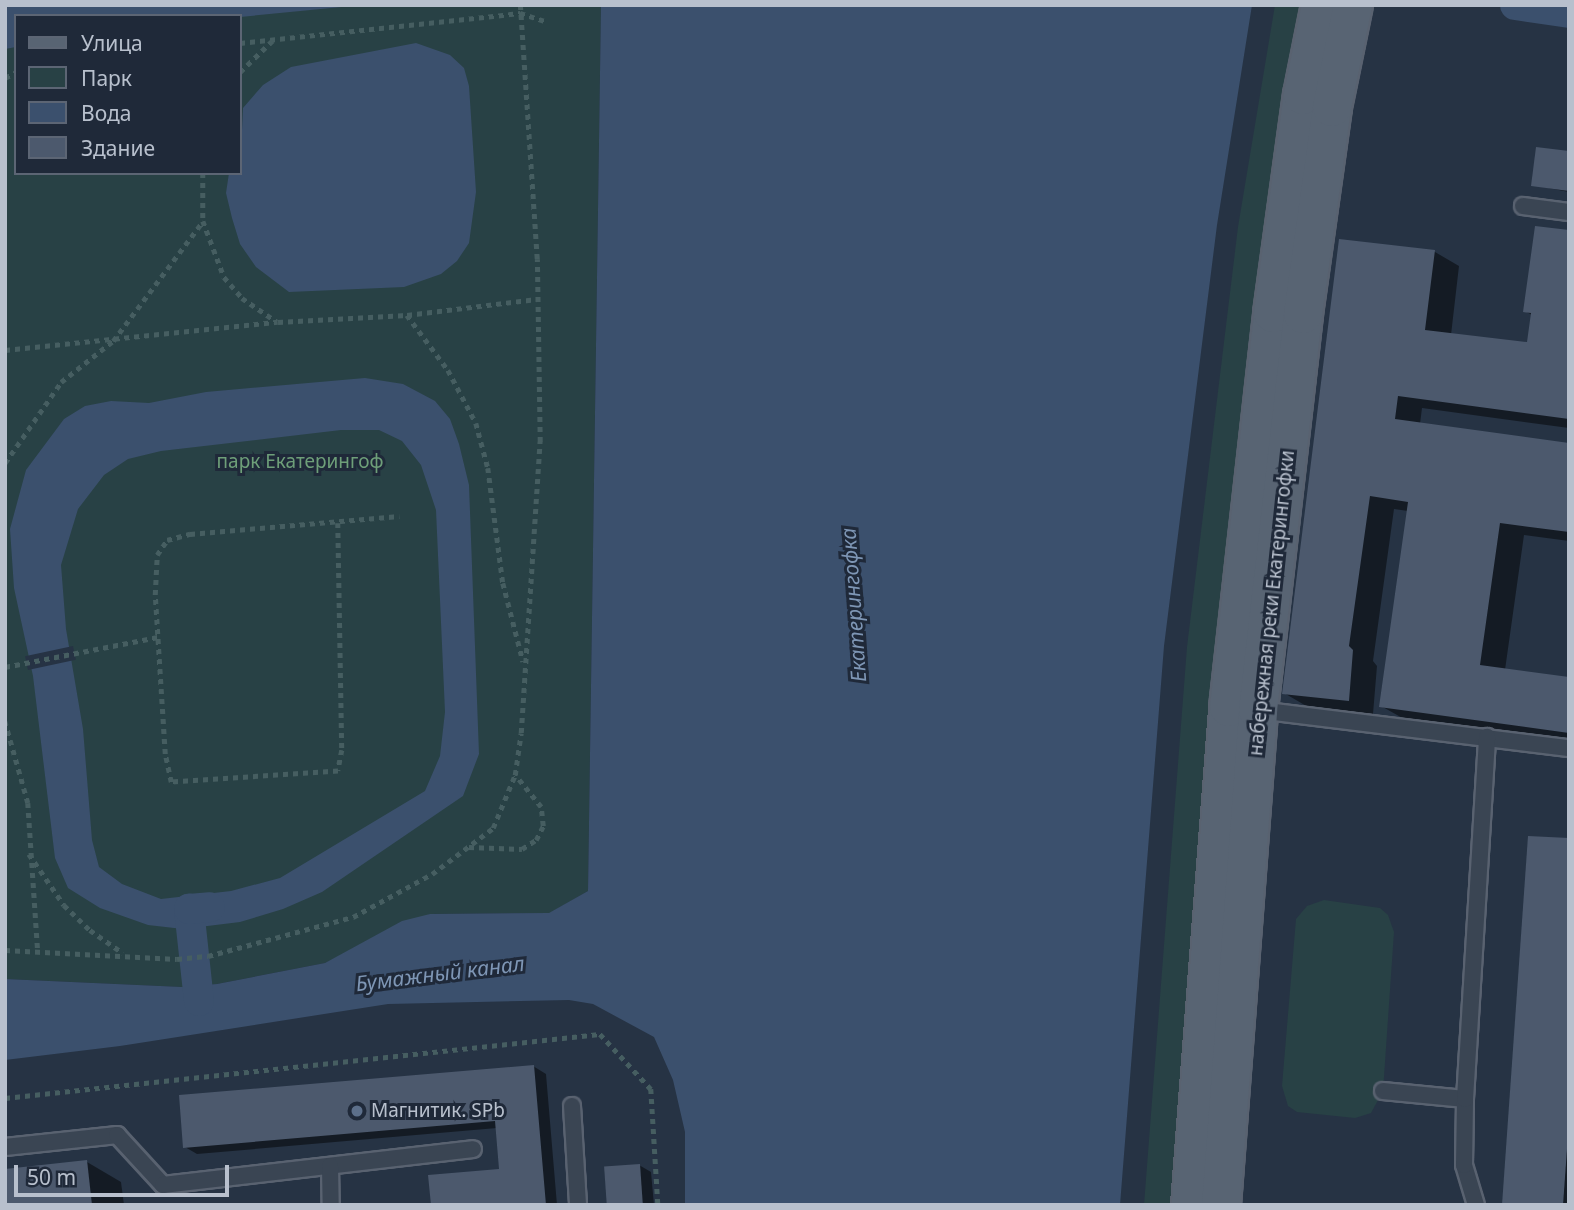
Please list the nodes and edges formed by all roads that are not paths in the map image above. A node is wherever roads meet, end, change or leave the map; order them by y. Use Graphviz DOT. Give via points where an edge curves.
graph roads {
  1 [pos="1321,5"];
  2 [pos="1353,5"];
  3 [pos="1523,206"];
  4 [pos="1569,212"];
  5 [pos="1258,710"];
  6 [pos="1487,737"];
  7 [pos="1569,747"];
  8 [pos="1383,1091"];
  9 [pos="1465,1099"];
  10 [pos="572,1106"];
  11 [pos="5,1147"];
  12 [pos="473,1149"];
  13 [pos="330,1166"];
  14 [pos="331,1205"];
  15 [pos="578,1205"];
  16 [pos="1191,1205"];
  17 [pos="1221,1205"];
  18 [pos="1476,1205"];
  1 -- 16 [label="main road, набережная реки Екатерингофки" via="1303,95 1273,313 1228,707"];
  2 -- 5 [label="main road, набережная реки Екатерингофки" via="1332,107 1303,314"];
  3 -- 4 [label="lane"];
  5 -- 6 [label="lane"];
  5 -- 17 [label="main road, набережная реки Екатерингофки"];
  6 -- 7 [label="lane"];
  6 -- 9 [label="lane"];
  8 -- 9 [label="lane"];
  9 -- 18 [label="lane" via="1464,1165"];
  10 -- 15 [label="lane"];
  11 -- 13 [label="lane" via="117,1135 163,1185"];
  12 -- 13 [label="lane"];
  13 -- 14 [label="lane"];
}
